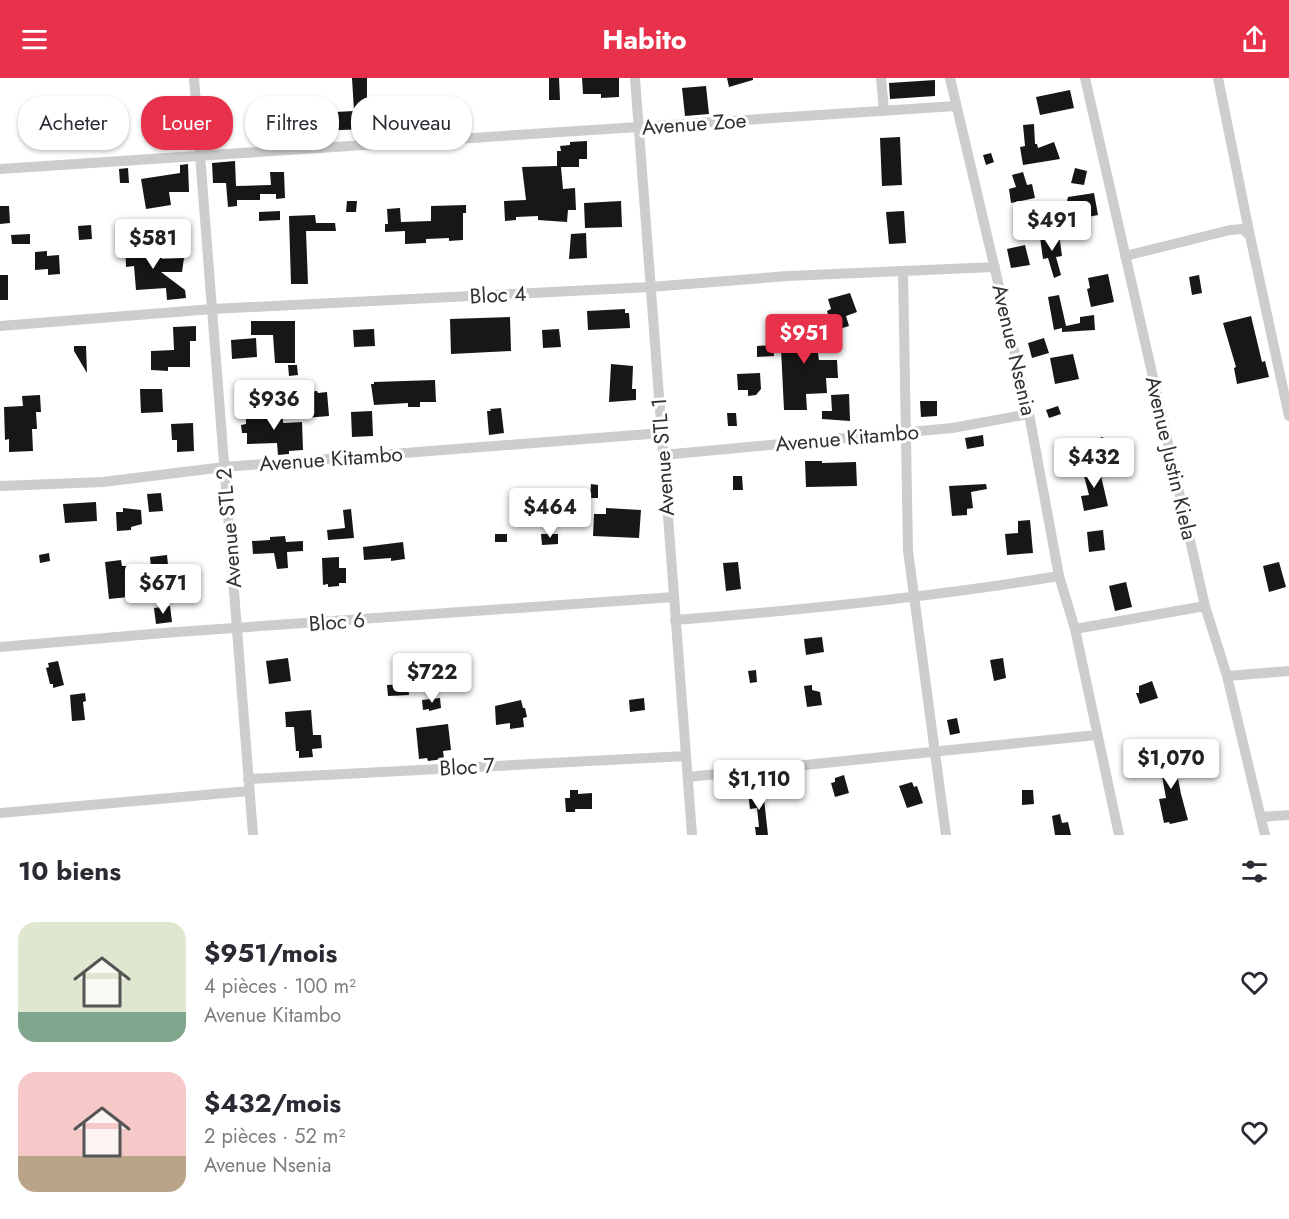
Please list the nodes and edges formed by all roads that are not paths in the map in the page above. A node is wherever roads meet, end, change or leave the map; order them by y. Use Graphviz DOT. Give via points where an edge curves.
graph roads {
  1 [pos="194,78"];
  2 [pos="635,78"];
  3 [pos="880,78"];
  4 [pos="950,78"];
  5 [pos="1085,78"];
  6 [pos="1218,78"];
  7 [pos="956,106"];
  8 [pos="884,111"];
  9 [pos="639,127"];
  10 [pos="200,156"];
  11 [pos="0,169"];
  12 [pos="1250,236"];
  13 [pos="1125,256"];
  14 [pos="995,267"];
  15 [pos="903,271"];
  16 [pos="650,287"];
  17 [pos="213,309"];
  18 [pos="0,326"];
  19 [pos="1029,414"];
  20 [pos="1289,416"];
  21 [pos="662,433"];
  22 [pos="905,433"];
  23 [pos="663,455"];
  24 [pos="224,467"];
  25 [pos="0,486"];
  26 [pos="1059,576"];
  27 [pos="674,597"];
  28 [pos="913,597"];
  29 [pos="1206,606"];
  30 [pos="675,620"];
  31 [pos="237,629"];
  32 [pos="1075,629"];
  33 [pos="0,647"];
  34 [pos="1289,671"];
  35 [pos="1227,676"];
  36 [pos="1097,735"];
  37 [pos="935,750"];
  38 [pos="686,756"];
  39 [pos="688,777"];
  40 [pos="248,778"];
  41 [pos="249,791"];
  42 [pos="0,813"];
  43 [pos="1289,814"];
  44 [pos="1261,817"];
  45 [pos="253,835"];
  46 [pos="692,835"];
  47 [pos="946,835"];
  48 [pos="1119,835"];
  49 [pos="1265,835"];
  1 -- 10 [label="street, Avenue STL 2"];
  2 -- 9 [label="street, Avenue STL 1"];
  3 -- 8 [label="street"];
  4 -- 7 [label="street, Avenue Nsenia"];
  5 -- 13 [label="street, Avenue Justin Kiela"];
  6 -- 12 [label="street"];
  7 -- 8 [label="street, Avenue Zoe"];
  7 -- 14 [label="street, Avenue Nsenia"];
  8 -- 9 [label="street, Avenue Zoe"];
  9 -- 10 [label="street, Avenue Zoe"];
  9 -- 16 [label="street, Avenue STL 1"];
  10 -- 11 [label="street, Avenue Zoe"];
  10 -- 17 [label="street, Avenue STL 2"];
  12 -- 13 [label="street" via="1243,229 1230,230"];
  12 -- 20 [label="street"];
  13 -- 29 [label="street, Avenue Justin Kiela"];
  14 -- 15 [label="street, Bloc 4"];
  14 -- 19 [label="street, Avenue Nsenia"];
  15 -- 16 [label="street, Bloc 4"];
  15 -- 22 [label="street"];
  16 -- 17 [label="street, Bloc 4"];
  16 -- 21 [label="street, Avenue STL 1"];
  17 -- 18 [label="street, Bloc 4"];
  17 -- 24 [label="street, Avenue STL 2"];
  19 -- 22 [label="street, Avenue Kitambo"];
  19 -- 26 [label="street, Avenue Nsenia"];
  21 -- 23 [label="street, Avenue STL 1"];
  21 -- 24 [label="street, Avenue Kitambo"];
  22 -- 23 [label="street, Avenue Kitambo"];
  22 -- 28 [label="street"];
  23 -- 27 [label="street, Avenue STL 1"];
  24 -- 25 [label="street, Avenue Kitambo" via="103,482"];
  24 -- 31 [label="street, Avenue STL 2"];
  26 -- 28 [label="street"];
  26 -- 32 [label="street, Avenue Nsenia"];
  27 -- 30 [label="street, Avenue STL 1"];
  27 -- 31 [label="street, Bloc 6"];
  28 -- 30 [label="street"];
  28 -- 37 [label="street"];
  29 -- 32 [label="street"];
  29 -- 35 [label="street, Avenue Justin Kiela"];
  30 -- 38 [label="street, Avenue STL 1"];
  31 -- 33 [label="street, Bloc 6"];
  31 -- 40 [label="street, Avenue STL 2"];
  32 -- 36 [label="street, Avenue Nsenia"];
  34 -- 35 [label="street"];
  35 -- 44 [label="street, Avenue Justin Kiela"];
  36 -- 37 [label="street"];
  36 -- 48 [label="street, Avenue Nsenia"];
  37 -- 39 [label="street"];
  37 -- 47 [label="street"];
  38 -- 39 [label="street, Avenue STL 1"];
  38 -- 40 [label="street, Bloc 7"];
  39 -- 46 [label="street, Avenue STL 1"];
  40 -- 41 [label="street, Avenue STL 2"];
  41 -- 42 [label="street"];
  41 -- 45 [label="street, Avenue STL 2"];
  43 -- 44 [label="street"];
  44 -- 49 [label="street, Avenue Justin Kiela"];
}
